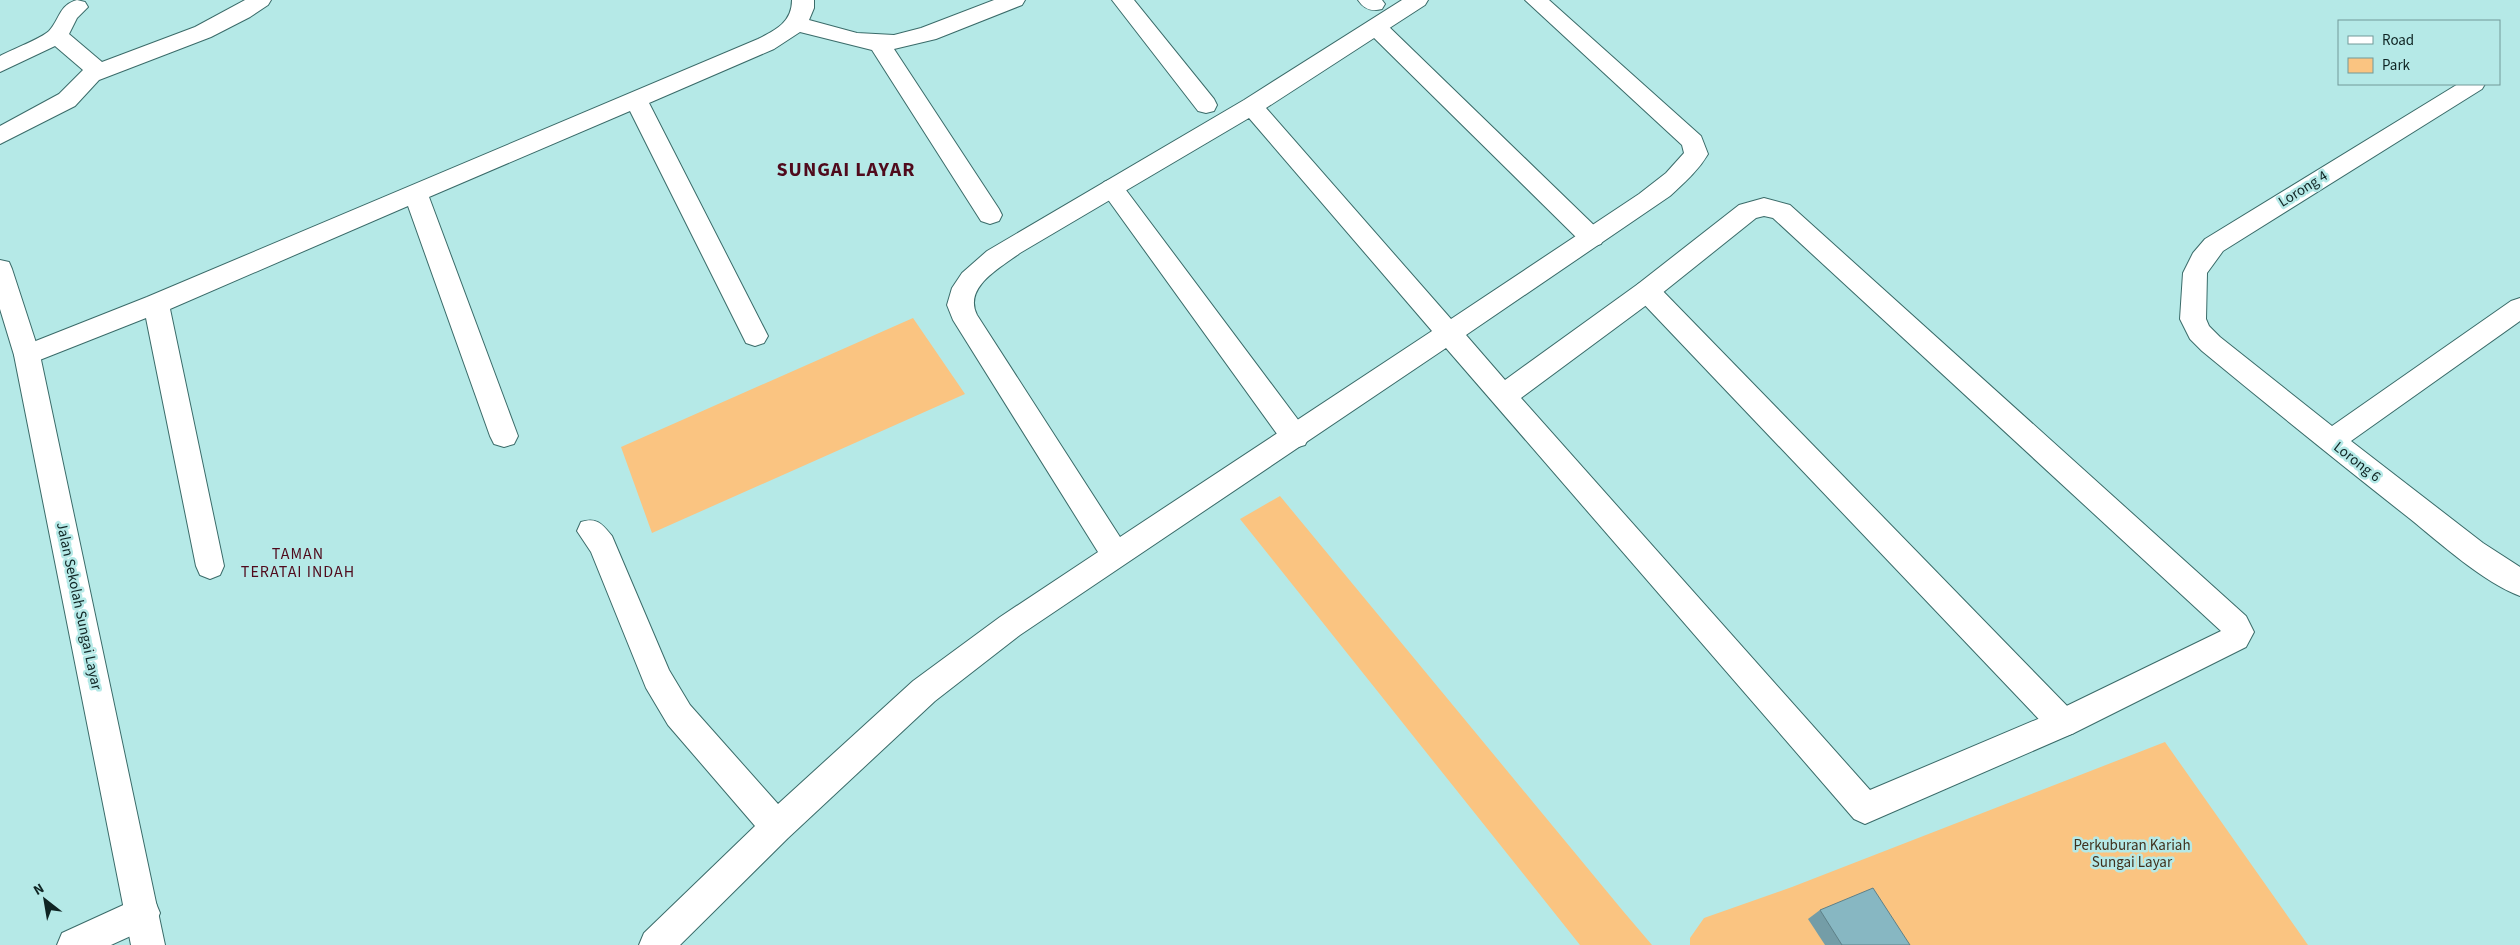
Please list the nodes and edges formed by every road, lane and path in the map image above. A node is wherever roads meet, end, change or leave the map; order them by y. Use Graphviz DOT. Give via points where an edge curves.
graph roads {
  1 [pos="260,0"];
  2 [pos="803,0"];
  3 [pos="1014,0"];
  4 [pos="1123,0"];
  5 [pos="1417,0"];
  6 [pos="1536,0"];
  7 [pos="77,7"];
  8 [pos="1373,10"];
  9 [pos="796,24"];
  10 [pos="57,36"];
  11 [pos="879,43"];
  12 [pos="0,64"];
  13 [pos="99,71"];
  14 [pos="2472,85"];
  15 [pos="636,100"];
  16 [pos="1206,105"];
  17 [pos="1252,106"];
  18 [pos="0,136"];
  19 [pos="1112,188"];
  20 [pos="416,194"];
  21 [pos="990,215"];
  22 [pos="1592,238"];
  23 [pos="0,269"];
  24 [pos="1647,290"];
  25 [pos="156,304"];
  26 [pos="2520,308"];
  27 [pos="2200,332"];
  28 [pos="1448,333"];
  29 [pos="755,336"];
  30 [pos="27,354"];
  31 [pos="1503,396"];
  32 [pos="504,436"];
  33 [pos="1295,437"];
  34 [pos="2331,441"];
  35 [pos="591,531"];
  36 [pos="1116,555"];
  37 [pos="210,566"];
  38 [pos="2520,583"];
  39 [pos="2063,723"];
  40 [pos="777,827"];
  41 [pos="143,913"];
  42 [pos="74,945"];
  43 [pos="148,945"];
  44 [pos="656,945"];
  1 -- 13 [label="street" via="196,34"];
  2 -- 9 [label="street" via="803,13"];
  3 -- 11 [label="street" via="904,40"];
  4 -- 16 [label="street"];
  5 -- 8 [label="street"];
  6 -- 22 [label="street" via="1693,142 1696,154 1672,180"];
  7 -- 10 [label="street" via="69,14"];
  8 -- 17 [label="street"];
  8 -- 22 [label="street"];
  9 -- 11 [label="street"];
  9 -- 15 [label="street" via="785,35"];
  10 -- 12 [label="street"];
  10 -- 13 [label="street"];
  11 -- 21 [label="street"];
  13 -- 18 [label="street" via="67,100"];
  14 -- 27 [label="street, Lorong 4" via="2214,245 2195,273 2193,320"];
  15 -- 20 [label="street"];
  15 -- 29 [label="street"];
  17 -- 19 [label="street"];
  17 -- 28 [label="street"];
  19 -- 33 [label="street"];
  19 -- 36 [label="street" via="1011,247 978,271 964,288 959,304 966,320"];
  20 -- 25 [label="street"];
  20 -- 32 [label="street"];
  22 -- 28 [label="street"];
  23 -- 30 [label="street, Jalan Sekolah Sungai Layar"];
  24 -- 31 [label="street"];
  24 -- 39 [label="street"];
  24 -- 39 [label="street" via="1748,211 1764,207 1780,211 2236,625 2239,632 2236,638"];
  25 -- 30 [label="street"];
  25 -- 37 [label="street"];
  26 -- 34 [label="street"];
  27 -- 34 [label="street, Lorong 6"];
  28 -- 31 [label="street"];
  28 -- 33 [label="street"];
  30 -- 41 [label="street, Jalan Sekolah Sungai Layar"];
  31 -- 39 [label="street" via="1865,808"];
  33 -- 36 [label="street"];
  34 -- 38 [label="street, Lorong 6" via="2473,552"];
  35 -- 40 [label="street" via="602,545 657,678 679,715"];
  36 -- 40 [label="street" via="1010,626 924,690"];
  40 -- 44 [label="street"];
  41 -- 42 [label="street"];
  41 -- 43 [label="street, Jalan Sekolah Sungai Layar"];
}
